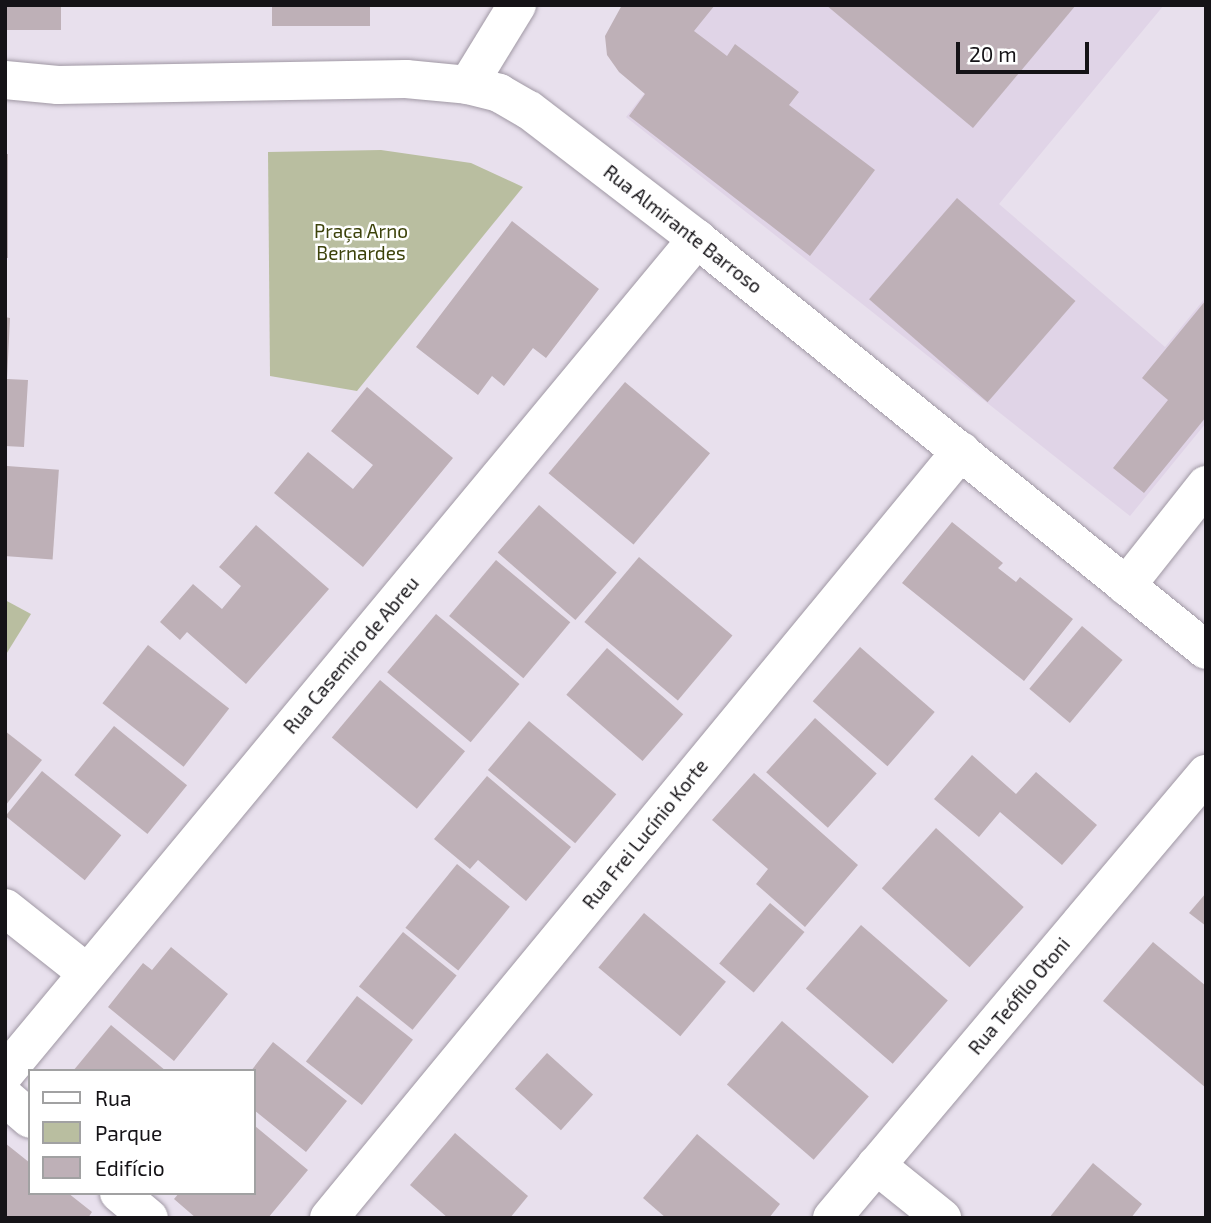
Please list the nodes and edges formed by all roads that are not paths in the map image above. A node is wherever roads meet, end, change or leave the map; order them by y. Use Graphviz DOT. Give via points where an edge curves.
graph roads {
  1 [pos="517,5"];
  2 [pos="5,80"];
  3 [pos="58,85"];
  4 [pos="468,85"];
  5 [pos="5,93"];
  6 [pos="697,239"];
  7 [pos="961,451"];
  8 [pos="1206,485"];
  9 [pos="1126,586"];
  10 [pos="1206,650"];
  11 [pos="1206,774"];
  12 [pos="5,908"];
  13 [pos="87,973"];
  14 [pos="5,1073"];
  15 [pos="5,1097"];
  16 [pos="28,1117"];
  17 [pos="876,1165"];
  18 [pos="122,1195"];
  19 [pos="149,1218"];
  20 [pos="329,1218"];
  21 [pos="832,1218"];
  22 [pos="942,1218"];
  1 -- 4 [label="street"];
  2 -- 3 [label="street, Rua Almirante Barroso"];
  3 -- 4 [label="street, Rua Almirante Barroso" via="406,79"];
  3 -- 5 [label="street, Rua Almirante Barroso"];
  4 -- 6 [label="street, Rua Almirante Barroso" via="499,93 529,110"];
  6 -- 7 [label="street, Rua Almirante Barroso"];
  6 -- 13 [label="street, Rua Casemiro de Abreu"];
  7 -- 9 [label="street, Rua Almirante Barroso"];
  7 -- 20 [label="street, Rua Frei Lucínio Korte"];
  8 -- 9 [label="street"];
  9 -- 10 [label="street, Rua Almirante Barroso"];
  11 -- 17 [label="street, Rua Teófilo Otoni"];
  12 -- 13 [label="street"];
  13 -- 14 [label="street, Rua Casemiro de Abreu"];
  15 -- 16 [label="street"];
  17 -- 21 [label="street, Rua Teófilo Otoni"];
  17 -- 22 [label="street"];
  18 -- 19 [label="street"];
}
